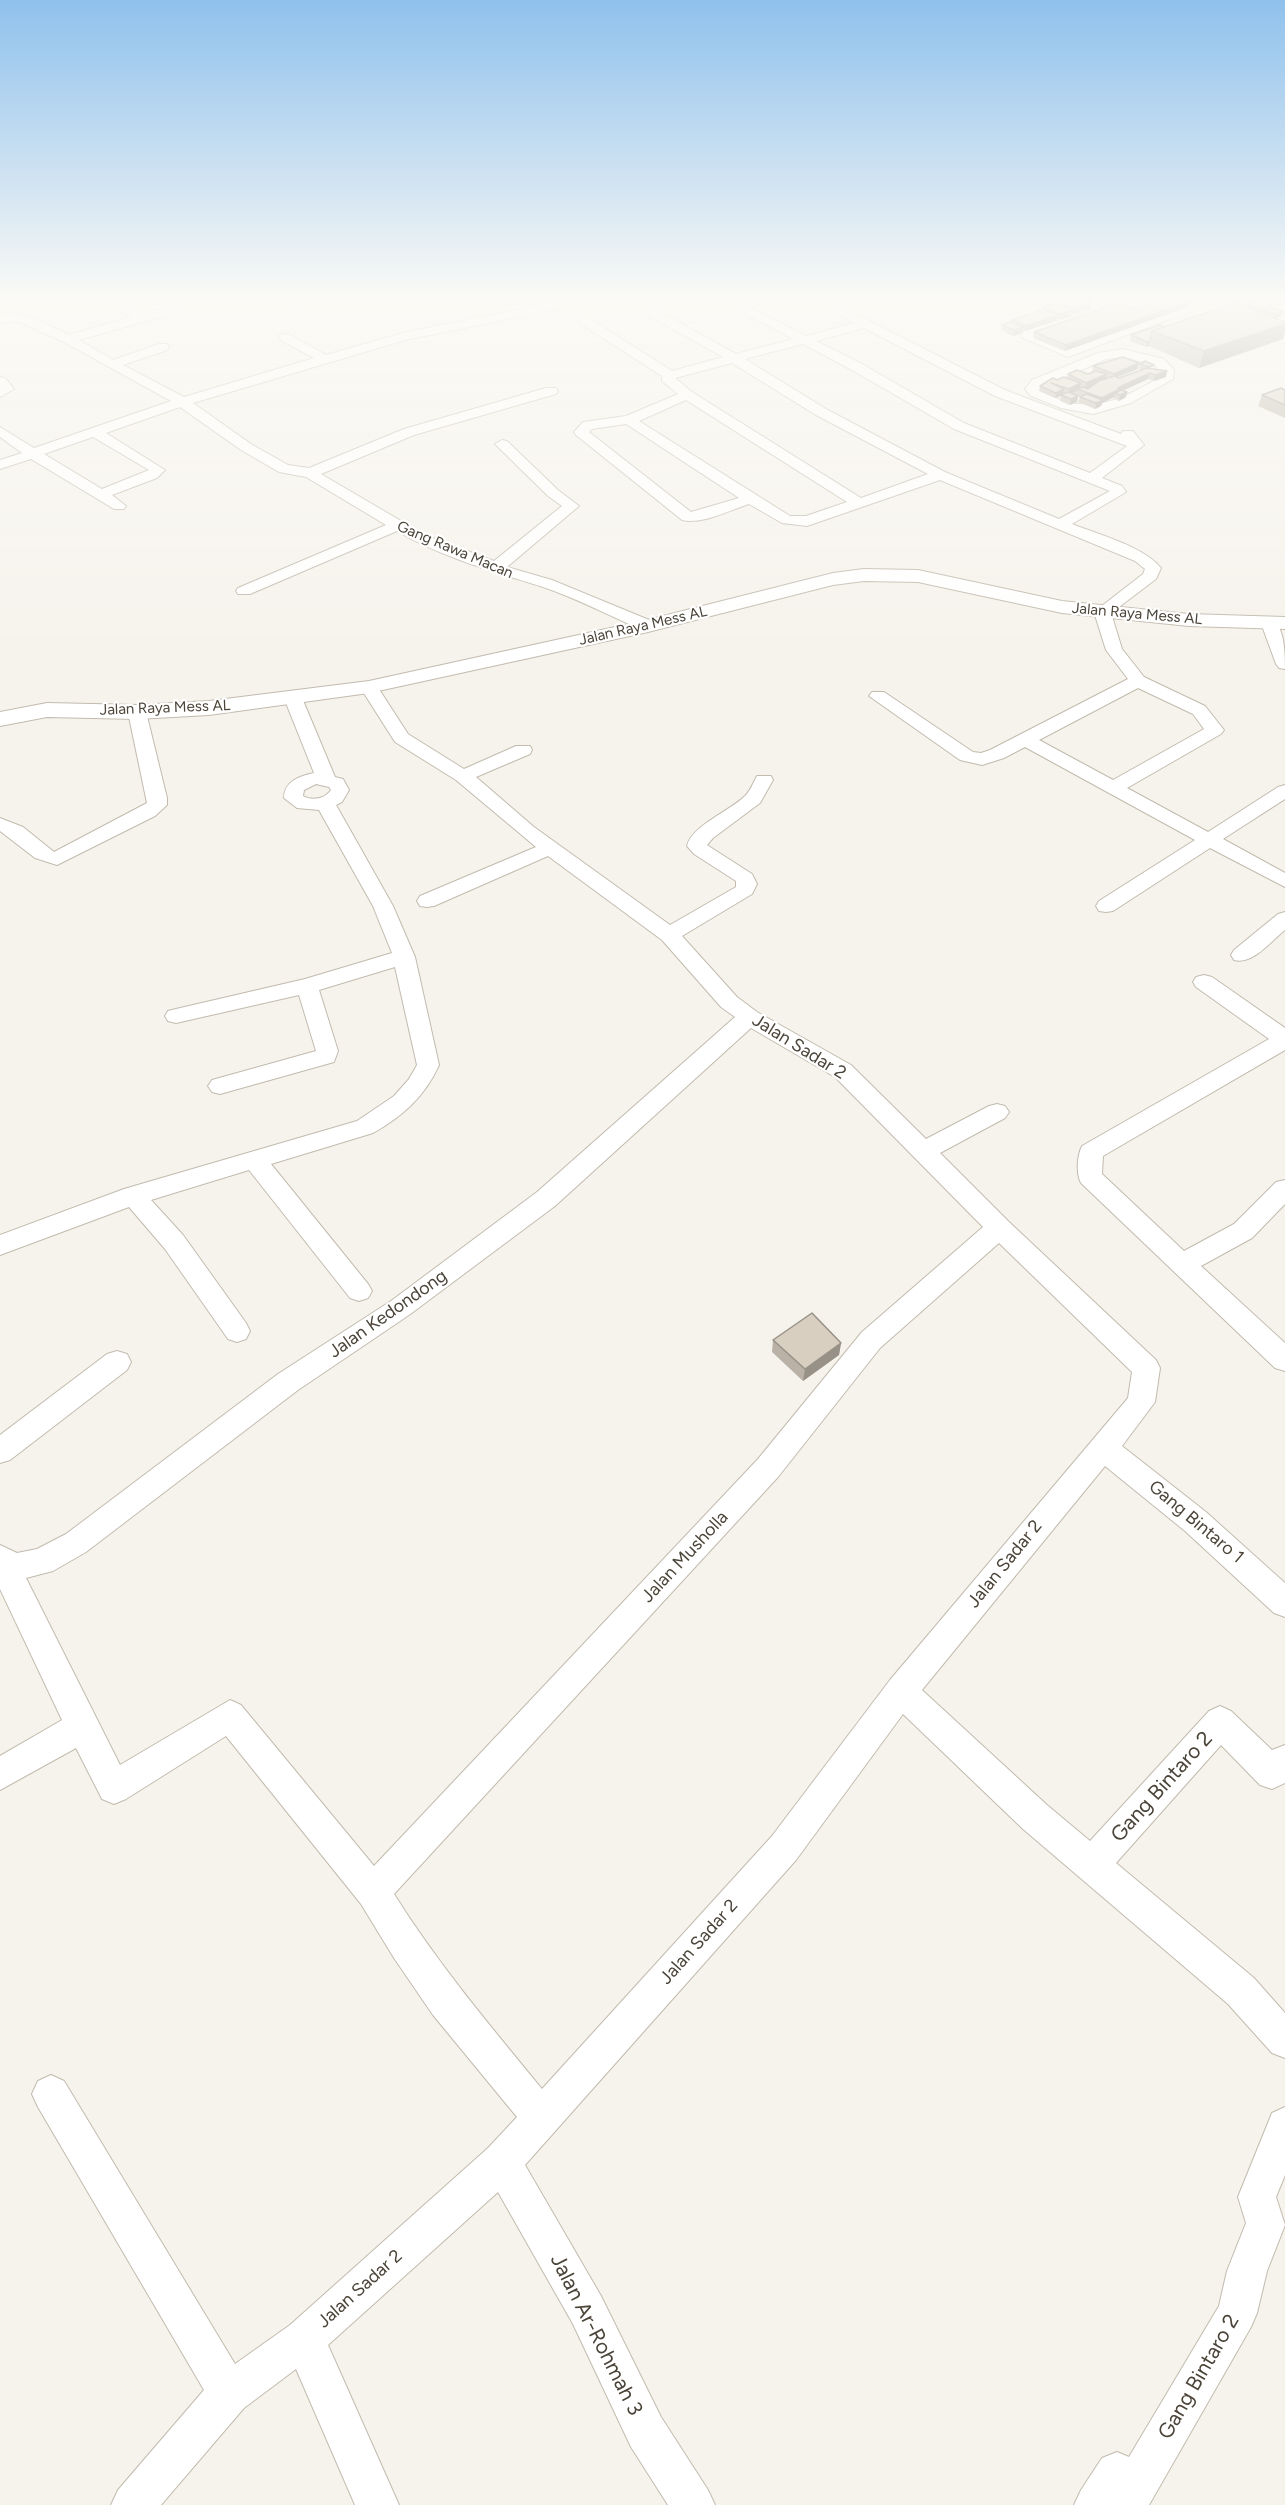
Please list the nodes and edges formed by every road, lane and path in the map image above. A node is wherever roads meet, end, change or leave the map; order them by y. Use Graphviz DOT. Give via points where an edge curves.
graph roads {
  1 [pos="145,415"];
  2 [pos="201,415"];
  3 [pos="468,415"];
  4 [pos="641,415"];
  5 [pos="719,415"];
  6 [pos="826,415"];
  7 [pos="939,415"];
  8 [pos="1058,415"];
  9 [pos="1103,415"];
  10 [pos="629,420"];
  11 [pos="0,431"];
  12 [pos="95,432"];
  13 [pos="502,444"];
  14 [pos="1137,445"];
  15 [pos="33,454"];
  16 [pos="0,465"];
  17 [pos="310,473"];
  18 [pos="940,475"];
  19 [pos="1090,478"];
  20 [pos="100,495"];
  21 [pos="750,499"];
  22 [pos="859,503"];
  23 [pos="119,506"];
  24 [pos="1060,524"];
  25 [pos="396,526"];
  26 [pos="497,567"];
  27 [pos="244,591"];
  28 [pos="1102,612"];
  29 [pos="1277,623"];
  30 [pos="648,626"];
  31 [pos="1285,664"];
  32 [pos="1138,681"];
  33 [pos="369,687"];
  34 [pos="878,696"];
  35 [pos="293,698"];
  36 [pos="137,712"];
  37 [pos="0,719"];
  38 [pos="1026,740"];
  39 [pos="523,750"];
  40 [pos="463,776"];
  41 [pos="326,779"];
  42 [pos="764,780"];
  43 [pos="1113,788"];
  44 [pos="1284,791"];
  45 [pos="325,803"];
  46 [pos="0,824"];
  47 [pos="1209,841"];
  48 [pos="550,848"];
  49 [pos="1285,881"];
  50 [pos="427,901"];
  51 [pos="1106,906"];
  52 [pos="1285,919"];
  53 [pos="669,935"];
  54 [pos="1242,955"];
  55 [pos="404,957"];
  56 [pos="1204,982"];
  57 [pos="307,986"];
  58 [pos="176,1016"];
  59 [pos="749,1017"];
  60 [pos="1285,1040"];
  61 [pos="220,1086"];
  62 [pos="997,1112"];
  63 [pos="924,1151"];
  64 [pos="254,1159"];
  65 [pos="1285,1189"];
  66 [pos="133,1197"];
  67 [pos="999,1228"];
  68 [pos="0,1245"];
  69 [pos="1182,1264"];
  70 [pos="359,1291"];
  71 [pos="237,1331"];
  72 [pos="1285,1360"];
  73 [pos="117,1362"];
  74 [pos="1102,1447"];
  75 [pos="0,1451"];
  76 [pos="1,1560"];
  77 [pos="1285,1603"];
  78 [pos="901,1691"];
  79 [pos="82,1728"];
  80 [pos="1285,1761"];
  81 [pos="0,1774"];
  82 [pos="1092,1864"];
  83 [pos="373,1892"];
  84 [pos="1285,2040"];
  85 [pos="51,2094"];
  86 [pos="542,2118"];
  87 [pos="1285,2126"];
  88 [pos="502,2162"];
  89 [pos="304,2339"];
  90 [pos="229,2393"];
  91 [pos="133,2505"];
  92 [pos="377,2505"];
  93 [pos="693,2505"];
  94 [pos="1096,2505"];
  1 -- 12 [label="street"];
  2 -- 17 [label="street, Gang Rawa Macan" via="284,469"];
  3 -- 17 [label="street" via="409,432"];
  4 -- 10 [label="street"];
  5 -- 22 [label="street"];
  6 -- 18 [label="street"];
  7 -- 19 [label="street"];
  8 -- 14 [label="street"];
  9 -- 14 [label="street"];
  10 -- 21 [label="street"];
  10 -- 21 [label="street" via="588,425 580,432 687,517"];
  11 -- 15 [label="street"];
  12 -- 15 [label="street"];
  12 -- 20 [label="street" via="158,470"];
  13 -- 26 [label="street" via="572,506"];
  14 -- 19 [label="street"];
  15 -- 16 [label="street"];
  15 -- 20 [label="street"];
  17 -- 25 [label="street, Gang Rawa Macan"];
  18 -- 22 [label="street"];
  18 -- 24 [label="street"];
  19 -- 24 [label="street" via="1119,492"];
  20 -- 23 [label="street"];
  21 -- 22 [label="street" via="778,516 797,521"];
  24 -- 28 [label="street" via="1141,558 1153,568 1150,576"];
  25 -- 26 [label="street, Gang Rawa Macan"];
  25 -- 27 [label="street"];
  26 -- 30 [label="street, Gang Rawa Macan"];
  28 -- 29 [label="street, Jalan Raya Mess AL" via="1190,621"];
  28 -- 30 [label="street, Jalan Raya Mess AL" via="918,576 864,575 833,579"];
  28 -- 32 [label="street" via="1114,650"];
  29 -- 31 [label="street"];
  30 -- 33 [label="street, Jalan Raya Mess AL"];
  32 -- 38 [label="street"];
  32 -- 43 [label="street" via="1199,710 1215,730"];
  33 -- 35 [label="street, Jalan Raya Mess AL"];
  33 -- 40 [label="street, Jalan Sadar 2" via="401,738"];
  34 -- 38 [label="street" via="967,756 982,759"];
  35 -- 36 [label="street, Jalan Raya Mess AL"];
  35 -- 41 [label="street"];
  36 -- 37 [label="street, Jalan Raya Mess AL" via="47,710"];
  36 -- 46 [label="street" via="157,805 57,859 46,858 16,829"];
  38 -- 43 [label="street"];
  39 -- 40 [label="street"];
  40 -- 48 [label="street, Jalan Sadar 2"];
  41 -- 45 [label="street" via="336,783 340,790"];
  41 -- 45 [label="street" via="309,780 293,793 307,805"];
  42 -- 53 [label="street" via="762,789 698,841 697,846 746,878 745,890"];
  43 -- 47 [label="street"];
  44 -- 47 [label="street"];
  45 -- 55 [label="street" via="384,906"];
  47 -- 49 [label="street"];
  47 -- 51 [label="street"];
  48 -- 50 [label="street"];
  48 -- 53 [label="street, Jalan Sadar 2"];
  52 -- 54 [label="street"];
  53 -- 59 [label="street, Jalan Sadar 2" via="729,1002"];
  55 -- 57 [label="street"];
  55 -- 64 [label="street" via="426,1048 428,1065 423,1078 392,1112 365,1127"];
  56 -- 60 [label="street"];
  57 -- 58 [label="street"];
  57 -- 61 [label="street" via="326,1056"];
  59 -- 63 [label="street, Jalan Sadar 2" via="843,1071"];
  59 -- 76 [label="street, Jalan Kedondong" via="546,1199 400,1308 288,1382 76,1542 42,1561 16,1567"];
  60 -- 69 [label="street" via="1090,1152 1090,1177"];
  62 -- 63 [label="street"];
  63 -- 67 [label="street, Jalan Sadar 2"];
  64 -- 66 [label="street"];
  64 -- 70 [label="street"];
  65 -- 69 [label="street" via="1243,1231"];
  66 -- 68 [label="street"];
  66 -- 71 [label="street" via="174,1242"];
  67 -- 74 [label="street, Jalan Sadar 2" via="1146,1368 1141,1402"];
  67 -- 83 [label="street, Jalan Musholla" via="871,1340 768,1467"];
  69 -- 72 [label="street"];
  73 -- 75 [label="street"];
  74 -- 77 [label="street, Gang Bintaro 1" via="1166,1495"];
  74 -- 78 [label="street, Jalan Sadar 2"];
  76 -- 79 [label="street"];
  78 -- 82 [label="street" via="1035,1817"];
  78 -- 86 [label="street, Jalan Sadar 2" via="784,1848"];
  79 -- 81 [label="street"];
  79 -- 83 [label="street" via="114,1787 230,1716"];
  80 -- 82 [label="street, Gang Bintaro 2" via="1272,1773 1220,1722"];
  82 -- 84 [label="street" via="1241,1991"];
  83 -- 86 [label="street" via="446,2002"];
  85 -- 90 [label="street"];
  86 -- 88 [label="street, Jalan Sadar 2"];
  87 -- 94 [label="street, Gang Bintaro 2" via="1257,2197 1266,2223 1247,2271 1237,2313 1134,2490 1117,2473"];
  88 -- 89 [label="street, Jalan Sadar 2"];
  88 -- 93 [label="street, Jalan Ar-Rohmah 3" via="587,2310 646,2432"];
  89 -- 90 [label="street, Jalan Sadar 2"];
  89 -- 92 [label="street"];
  90 -- 91 [label="street, Jalan Sadar 2"];
}
